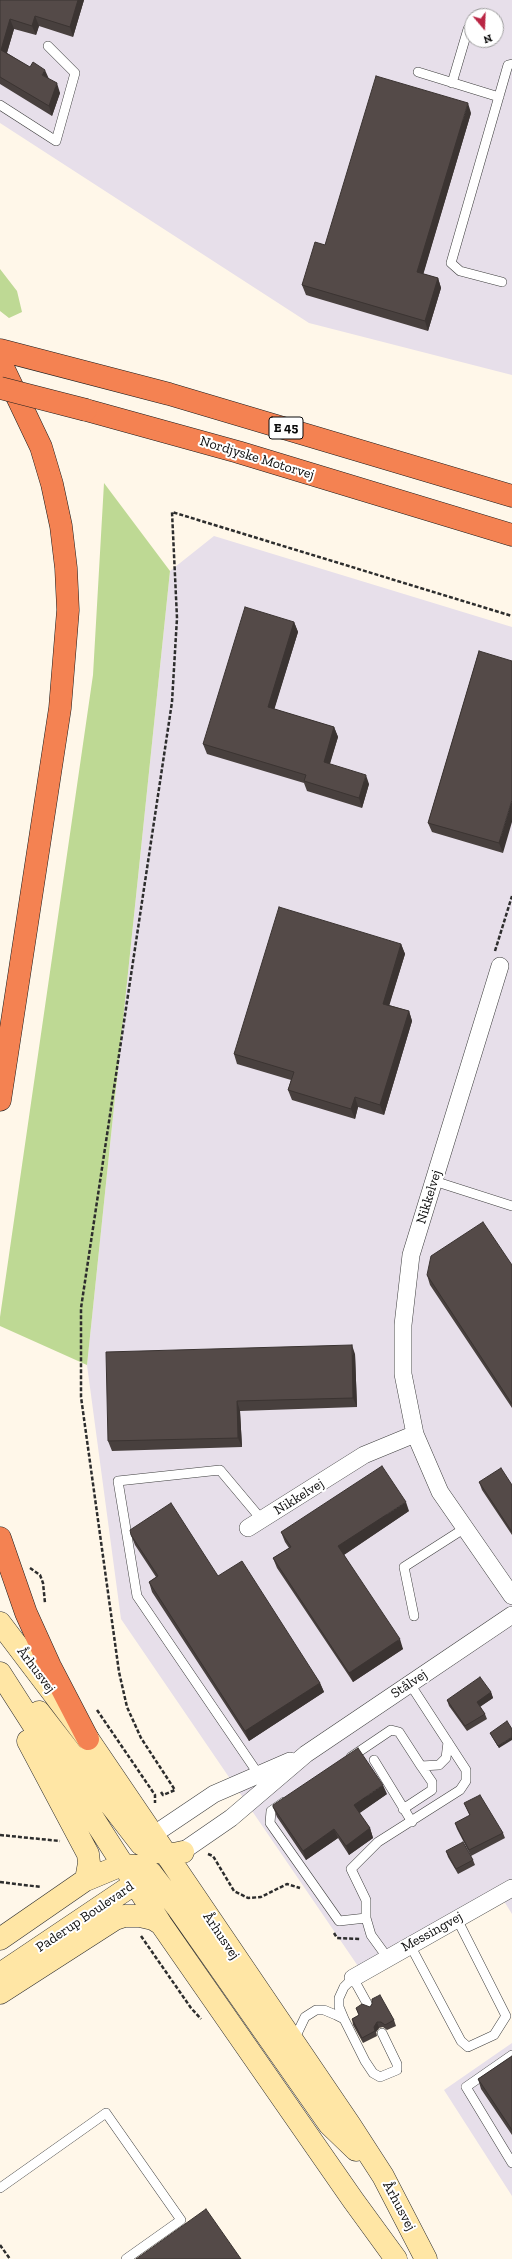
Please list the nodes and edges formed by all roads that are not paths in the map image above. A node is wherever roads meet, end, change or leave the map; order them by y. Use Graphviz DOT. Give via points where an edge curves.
graph roads {
  1 [pos="464,42"];
  2 [pos="48,46"];
  3 [pos="512,64"];
  4 [pos="418,72"];
  5 [pos="452,82"];
  6 [pos="499,97"];
  7 [pos="0,106"];
  8 [pos="502,282"];
  9 [pos="0,350"];
  10 [pos="0,360"];
  11 [pos="0,388"];
  12 [pos="512,496"];
  13 [pos="512,535"];
  14 [pos="500,966"];
  15 [pos="0,1100"];
  16 [pos="434,1181"];
  17 [pos="512,1206"];
  18 [pos="415,1434"];
  19 [pos="255,1524"];
  20 [pos="465,1528"];
  21 [pos="0,1538"];
  22 [pos="512,1596"];
  23 [pos="512,1615"];
  24 [pos="414,1616"];
  25 [pos="0,1623"];
  26 [pos="0,1662"];
  27 [pos="0,1673"];
  28 [pos="410,1684"];
  29 [pos="0,1686"];
  30 [pos="88,1739"];
  31 [pos="448,1742"];
  32 [pos="306,1754"];
  33 [pos="374,1760"];
  34 [pos="343,1763"];
  35 [pos="421,1766"];
  36 [pos="259,1775"];
  37 [pos="291,1798"];
  38 [pos="403,1809"];
  39 [pos="412,1822"];
  40 [pos="147,1839"];
  41 [pos="173,1855"];
  42 [pos="120,1862"];
  43 [pos="142,1878"];
  44 [pos="86,1880"];
  45 [pos="512,1888"];
  46 [pos="366,1918"];
  47 [pos="457,1919"];
  48 [pos="161,1924"];
  49 [pos="0,1939"];
  50 [pos="410,1945"];
  51 [pos="387,1957"];
  52 [pos="0,1974"];
  53 [pos="353,1978"];
  54 [pos="0,1993"];
  55 [pos="369,2007"];
  56 [pos="344,2019"];
  57 [pos="382,2033"];
  58 [pos="294,2042"];
  59 [pos="512,2056"];
  60 [pos="512,2163"];
  61 [pos="383,2176"];
  62 [pos="0,2188"];
  63 [pos="126,2259"];
  64 [pos="396,2259"];
  65 [pos="426,2259"];
  1 -- 5 [label="lane"];
  2 -- 7 [label="lane" via="75,73 56,141"];
  3 -- 6 [label="lane" via="508,65"];
  4 -- 5 [label="lane"];
  5 -- 6 [label="lane"];
  6 -- 8 [label="lane" via="452,263 460,271"];
  9 -- 12 [label="highway, E 45" via="272,423"];
  10 -- 15 [label="highway" via="41,447 52,484 62,540 68,610 60,708"];
  11 -- 13 [label="highway, Nordjyske Motorvej, bridge" via="238,452"];
  14 -- 16 [label="street, Nikkelvej"];
  16 -- 17 [label="lane"];
  16 -- 18 [label="street, Nikkelvej" via="411,1255 403,1325 403,1374"];
  18 -- 19 [label="street, Nikkelvej" via="364,1456"];
  18 -- 20 [label="street, Nikkelvej" via="440,1492"];
  19 -- 36 [label="lane" via="220,1470 118,1481 137,1596"];
  20 -- 22 [label="street, Nikkelvej"];
  20 -- 24 [label="lane" via="404,1567"];
  21 -- 30 [label="highway" via="26,1613"];
  23 -- 28 [label="street, Stålvej"];
  25 -- 30 [label="main road, Århusvej"];
  26 -- 40 [label="main road"];
  27 -- 42 [label="main road"];
  28 -- 31 [label="lane"];
  28 -- 32 [label="street, Stålvej"];
  29 -- 44 [label="main road" via="88,1854"];
  30 -- 40 [label="main road, Århusvej"];
  31 -- 35 [label="lane" via="446,1758 439,1765"];
  31 -- 39 [label="lane" via="466,1770 466,1781 460,1790"];
  32 -- 36 [label="street, Stålvej"];
  32 -- 41 [label="street, Stålvej" via="231,1818"];
  33 -- 38 [label="lane"];
  34 -- 35 [label="lane" via="391,1730 399,1732"];
  35 -- 38 [label="lane" via="432,1782 432,1790"];
  36 -- 40 [label="street, Stålvej" via="214,1794"];
  37 -- 46 [label="lane" via="271,1811 270,1823 339,1921"];
  38 -- 39 [label="lane"];
  39 -- 46 [label="lane" via="378,1842 351,1869 366,1900"];
  40 -- 41 [label="main road, Århusvej"];
  40 -- 42 [label="main road, Paderup Boulevard"];
  41 -- 43 [label="main road, Paderup Boulevard"];
  41 -- 58 [label="main road, Århusvej"];
  42 -- 43 [label="main road"];
  42 -- 44 [label="main road, Paderup Boulevard"];
  43 -- 48 [label="main road"];
  43 -- 52 [label="main road, Paderup Boulevard"];
  43 -- 61 [label="main road" via="177,1907 329,2124"];
  44 -- 49 [label="main road, Paderup Boulevard"];
  45 -- 47 [label="street, Messingvej"];
  46 -- 51 [label="lane" via="371,1935"];
  47 -- 50 [label="street, Messingvej"];
  47 -- 50 [label="lane" via="506,2016 494,2035 468,2047 461,2041"];
  48 -- 54 [label="main road" via="140,1916 114,1919"];
  48 -- 64 [label="main road"];
  50 -- 51 [label="street, Messingvej"];
  51 -- 53 [label="street, Messingvej"];
  53 -- 55 [label="lane"];
  53 -- 56 [label="lane" via="344,1987 339,1998 339,2007"];
  56 -- 57 [label="lane" via="365,2061 373,2073 380,2077 397,2070 397,2064"];
  56 -- 58 [label="lane" via="324,2010 316,2010 305,2016"];
  58 -- 61 [label="main road, Århusvej"];
  59 -- 60 [label="lane" via="466,2087"];
  61 -- 65 [label="main road, Århusvej"];
  62 -- 63 [label="lane" via="106,2113 181,2220"];
}
